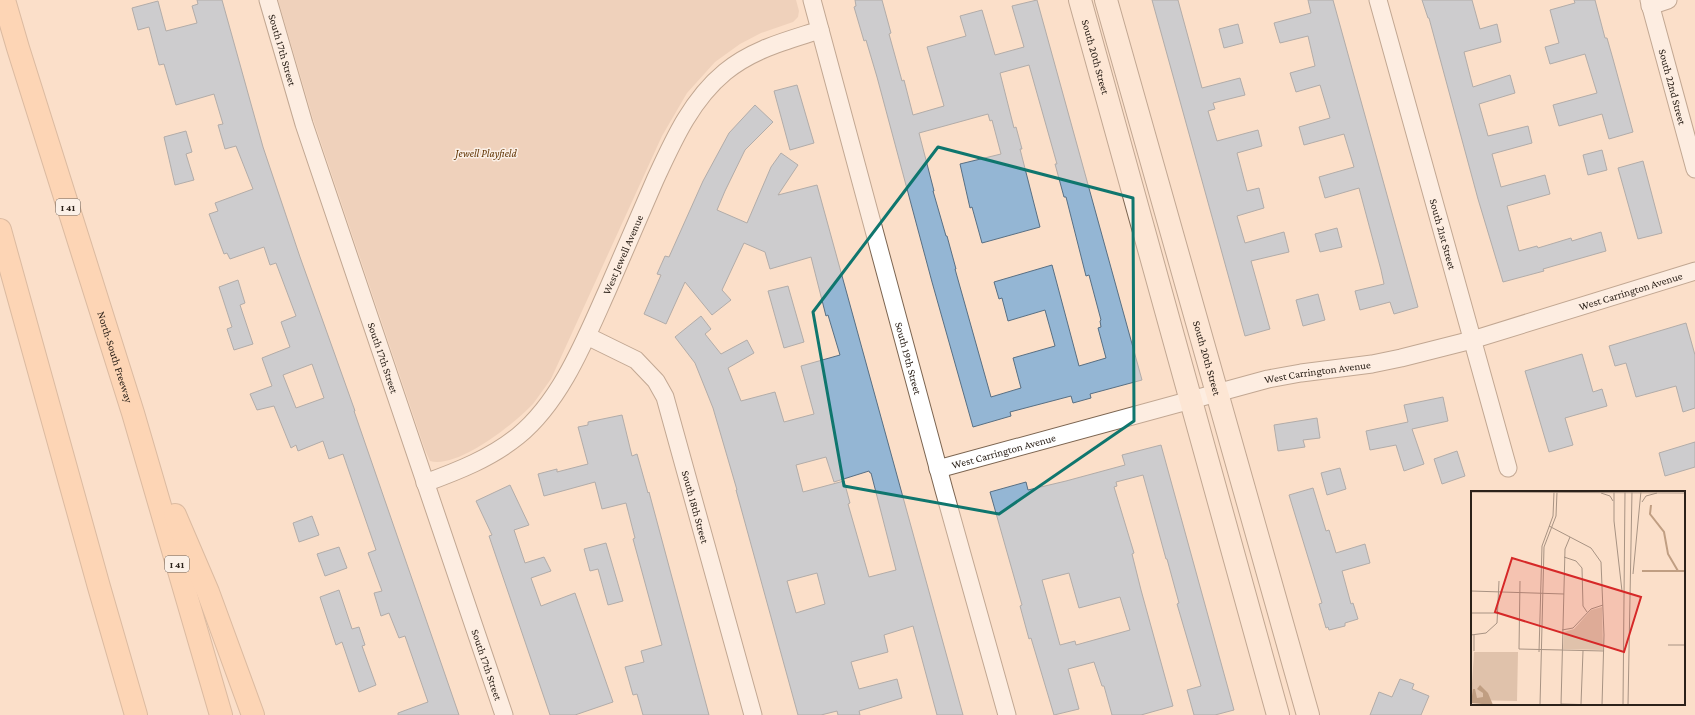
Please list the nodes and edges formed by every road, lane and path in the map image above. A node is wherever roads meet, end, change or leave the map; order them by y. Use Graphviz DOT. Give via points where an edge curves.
graph roads {
  1 [pos="4,0"];
  2 [pos="268,0"];
  3 [pos="812,0"];
  4 [pos="1080,0"];
  5 [pos="1106,0"];
  6 [pos="1378,0"];
  7 [pos="1668,0"];
  8 [pos="1649,3"];
  9 [pos="820,30"];
  10 [pos="1695,169"];
  11 [pos="0,230"];
  12 [pos="1695,271"];
  13 [pos="587,336"];
  14 [pos="1472,340"];
  15 [pos="1216,394"];
  16 [pos="1190,401"];
  17 [pos="133,413"];
  18 [pos="1508,468"];
  19 [pos="938,469"];
  20 [pos="425,482"];
  21 [pos="99,587"];
  22 [pos="123,715"];
  23 [pos="136,715"];
  24 [pos="221,715"];
  25 [pos="253,715"];
  26 [pos="504,715"];
  27 [pos="754,715"];
  28 [pos="1007,715"];
  29 [pos="1278,715"];
  30 [pos="1308,715"];
  1 -- 17 [label="highway, North-South Freeway / I 41"];
  2 -- 20 [label="street, South 17th Street" via="304,124"];
  3 -- 9 [label="street, South 19th Street"];
  4 -- 16 [label="street, South 20th Street"];
  5 -- 15 [label="street, South 20th Street"];
  6 -- 14 [label="street, South 21st Street"];
  7 -- 8 [label="street"];
  8 -- 10 [label="street, South 22nd Street"];
  9 -- 13 [label="street, West Jewell Avenue" via="771,45 749,55 725,72 705,91 684,120 664,160"];
  9 -- 19 [label="street, South 19th Street"];
  11 -- 21 [label="highway"];
  12 -- 14 [label="street, West Carrington Avenue"];
  13 -- 20 [label="street, West Jewell Avenue" via="556,394 542,413 519,436 472,465"];
  13 -- 27 [label="street, South 18th Street" via="636,360 656,381 665,398"];
  14 -- 15 [label="street, West Carrington Avenue" via="1380,363 1268,379"];
  14 -- 18 [label="street, South 21st Street"];
  15 -- 16 [label="street, West Carrington Avenue"];
  15 -- 30 [label="street, South 20th Street"];
  16 -- 19 [label="street, West Carrington Avenue"];
  16 -- 29 [label="street, South 20th Street"];
  17 -- 24 [label="highway, North-South Freeway / I 41"];
  17 -- 25 [label="highway" via="208,592"];
  19 -- 28 [label="street, South 19th Street"];
  20 -- 26 [label="street, South 17th Street"];
  21 -- 22 [label="highway"];
  21 -- 23 [label="highway"];
}
